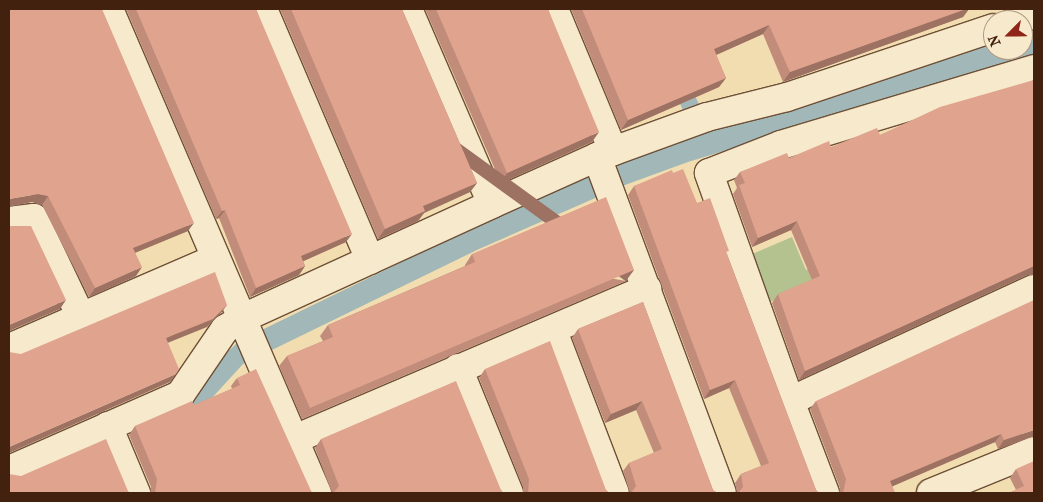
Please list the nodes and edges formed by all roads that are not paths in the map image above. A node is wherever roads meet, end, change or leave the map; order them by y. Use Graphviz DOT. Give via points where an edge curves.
graph roads {
  1 [pos="109,9"];
  2 [pos="263,9"];
  3 [pos="408,9"];
  4 [pos="554,9"];
  5 [pos="983,31"];
  6 [pos="1034,69"];
  7 [pos="604,157"];
  8 [pos="492,204"];
  9 [pos="9,221"];
  10 [pos="215,259"];
  11 [pos="370,260"];
  12 [pos="648,289"];
  13 [pos="1034,289"];
  14 [pos="81,317"];
  15 [pos="246,325"];
  16 [pos="553,331"];
  17 [pos="9,348"];
  18 [pos="458,368"];
  19 [pos="790,401"];
  20 [pos="108,426"];
  21 [pos="295,440"];
  22 [pos="1034,451"];
  23 [pos="9,470"];
  24 [pos="136,493"];
  25 [pos="317,493"];
  26 [pos="509,493"];
  27 [pos="615,493"];
  28 [pos="722,493"];
  29 [pos="825,493"];
  30 [pos="931,493"];
  1 -- 10 [label="street"];
  2 -- 11 [label="street"];
  3 -- 8 [label="street"];
  4 -- 7 [label="street"];
  5 -- 7 [label="street" via="787,97 696,121"];
  6 -- 19 [label="street" via="781,145 709,173"];
  7 -- 8 [label="street"];
  7 -- 12 [label="street" via="611,194"];
  8 -- 11 [label="street"];
  9 -- 14 [label="street" via="34,218"];
  10 -- 14 [label="street"];
  10 -- 15 [label="street"];
  11 -- 15 [label="street"];
  12 -- 16 [label="street"];
  12 -- 28 [label="street"];
  13 -- 19 [label="street"];
  14 -- 17 [label="street"];
  15 -- 20 [label="street" via="225,329 180,395"];
  15 -- 21 [label="street"];
  16 -- 18 [label="street"];
  16 -- 27 [label="street"];
  18 -- 21 [label="street"];
  18 -- 26 [label="street"];
  19 -- 29 [label="street"];
  20 -- 23 [label="street"];
  20 -- 24 [label="street"];
  21 -- 25 [label="street"];
  22 -- 30 [label="street"];
}
